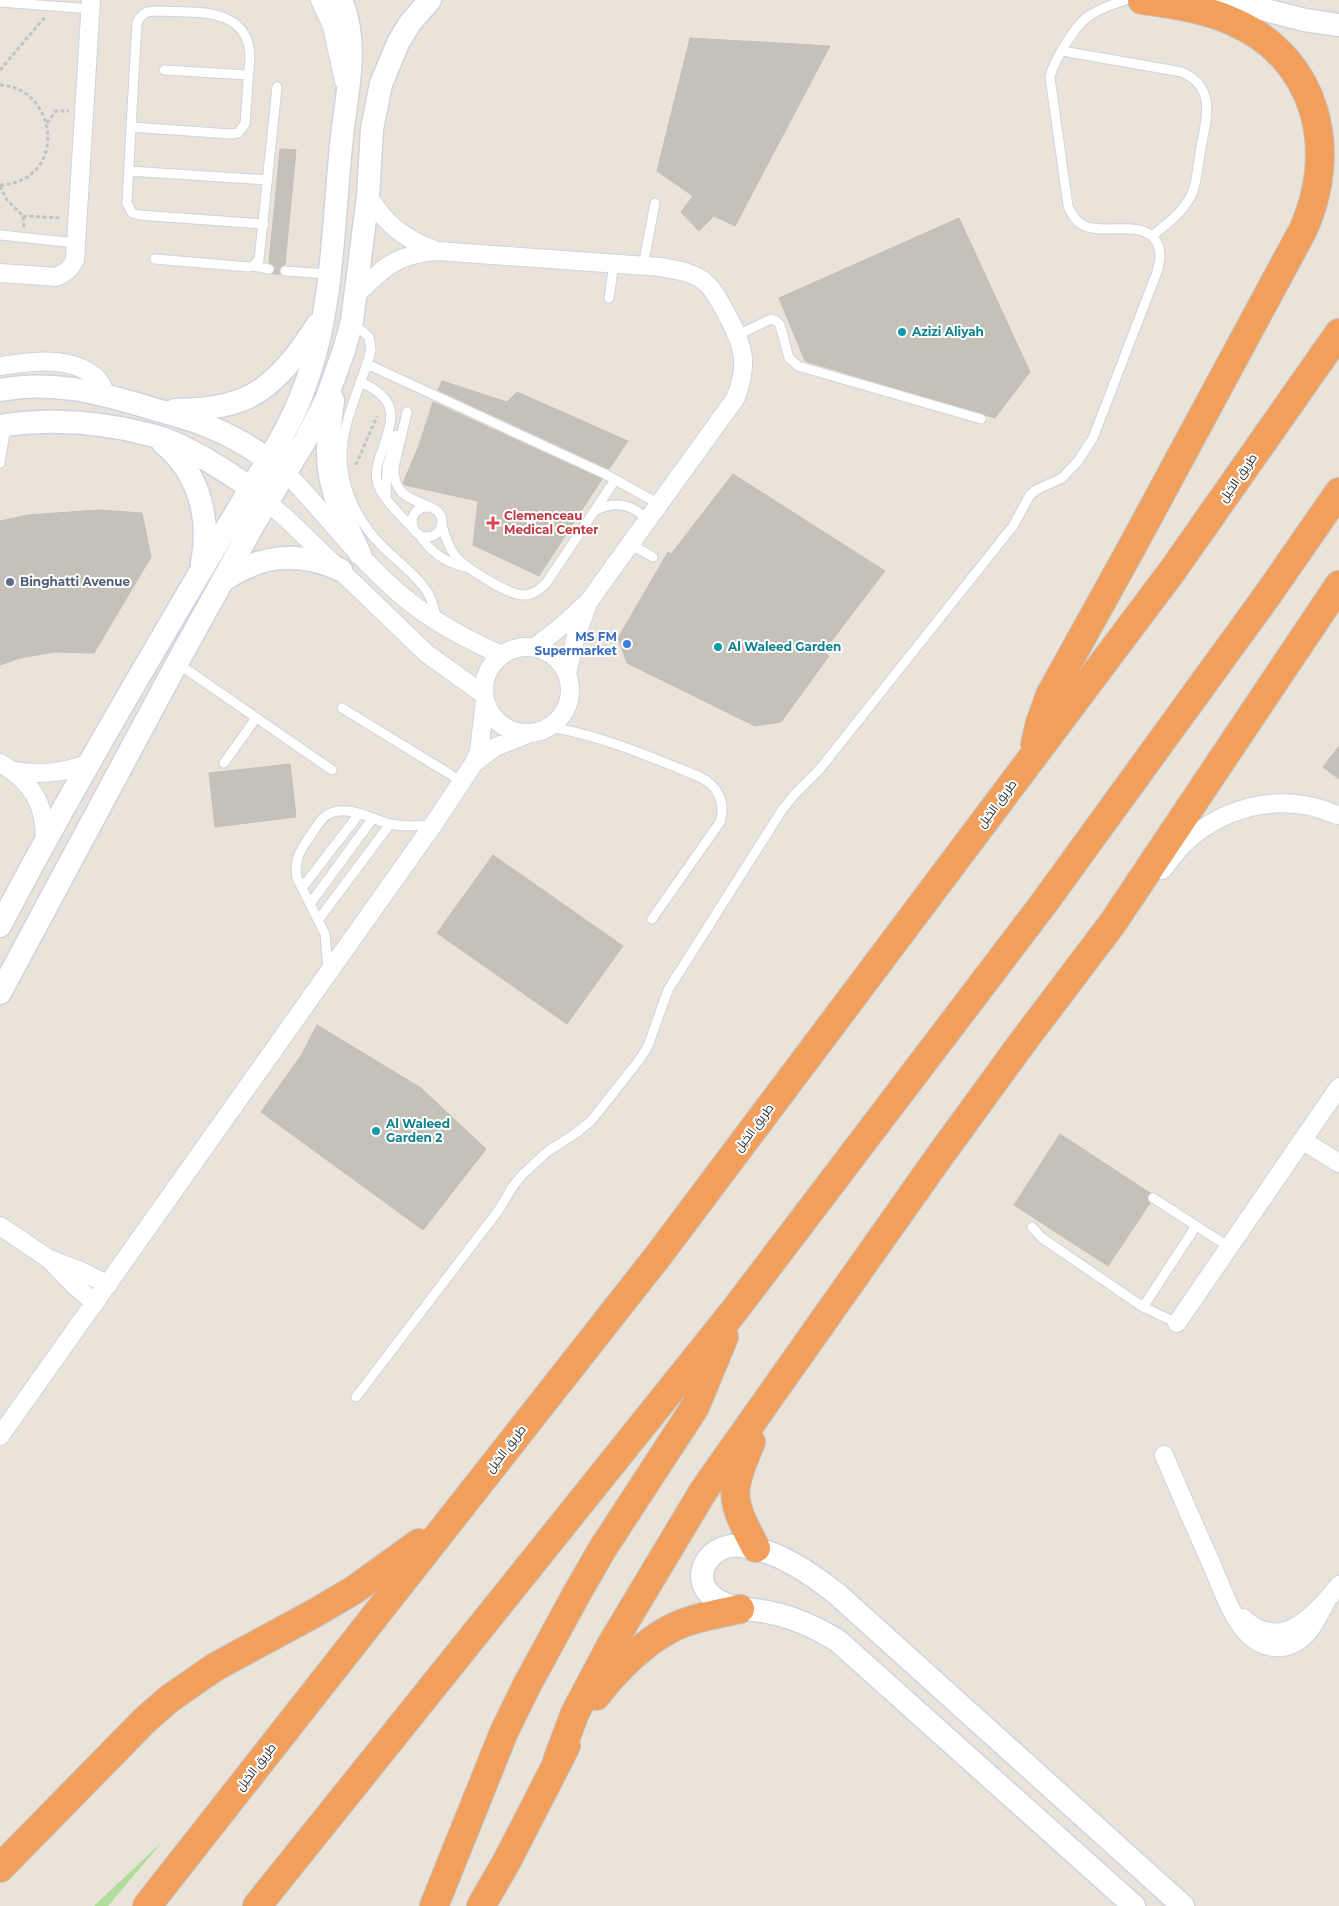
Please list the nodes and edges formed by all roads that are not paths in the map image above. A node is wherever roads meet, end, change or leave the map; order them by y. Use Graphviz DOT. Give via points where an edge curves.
graph roads {
  1 [pos="320,0"];
  2 [pos="341,0"];
  3 [pos="430,0"];
  4 [pos="1125,0"];
  5 [pos="1142,0"];
  6 [pos="1226,0"];
  7 [pos="0,2"];
  8 [pos="91,4"];
  9 [pos="1339,25"];
  10 [pos="1062,51"];
  11 [pos="164,70"];
  12 [pos="248,75"];
  13 [pos="277,87"];
  14 [pos="346,92"];
  15 [pos="131,127"];
  16 [pos="129,170"];
  17 [pos="268,180"];
  18 [pos="368,196"];
  19 [pos="655,203"];
  20 [pos="264,224"];
  21 [pos="0,235"];
  22 [pos="1152,236"];
  23 [pos="76,243"];
  24 [pos="438,251"];
  25 [pos="155,259"];
  26 [pos="614,263"];
  27 [pos="253,266"];
  28 [pos="643,266"];
  29 [pos="269,269"];
  30 [pos="285,271"];
  31 [pos="0,273"];
  32 [pos="329,274"];
  33 [pos="355,296"];
  34 [pos="609,298"];
  35 [pos="326,307"];
  36 [pos="352,321"];
  37 [pos="1339,333"];
  38 [pos="738,335"];
  39 [pos="367,364"];
  40 [pos="0,366"];
  41 [pos="336,374"];
  42 [pos="361,382"];
  43 [pos="0,390"];
  44 [pos="106,395"];
  45 [pos="154,409"];
  46 [pos="981,419"];
  47 [pos="3,425"];
  48 [pos="152,435"];
  49 [pos="0,463"];
  50 [pos="278,466"];
  51 [pos="615,480"];
  52 [pos="1339,492"];
  53 [pos="259,495"];
  54 [pos="386,497"];
  55 [pos="660,504"];
  56 [pos="430,507"];
  57 [pos="596,510"];
  58 [pos="647,520"];
  59 [pos="442,525"];
  60 [pos="416,532"];
  61 [pos="630,544"];
  62 [pos="360,554"];
  63 [pos="653,557"];
  64 [pos="467,568"];
  65 [pos="341,570"];
  66 [pos="196,578"];
  67 [pos="223,581"];
  68 [pos="1339,585"];
  69 [pos="589,602"];
  70 [pos="438,623"];
  71 [pos="535,647"];
  72 [pos="501,654"];
  73 [pos="177,663"];
  74 [pos="567,673"];
  75 [pos="484,698"];
  76 [pos="342,708"];
  77 [pos="256,718"];
  78 [pos="550,727"];
  79 [pos="530,733"];
  80 [pos="1034,754"];
  81 [pos="224,762"];
  82 [pos="474,763"];
  83 [pos="88,764"];
  84 [pos="7,767"];
  85 [pos="332,770"];
  86 [pos="461,781"];
  87 [pos="359,814"];
  88 [pos="1338,814"];
  89 [pos="373,818"];
  90 [pos="390,824"];
  91 [pos="433,825"];
  92 [pos="45,840"];
  93 [pos="302,888"];
  94 [pos="310,904"];
  95 [pos="318,919"];
  96 [pos="652,919"];
  97 [pos="1112,924"];
  98 [pos="0,926"];
  99 [pos="328,973"];
  100 [pos="0,993"];
  101 [pos="1339,1087"];
  102 [pos="1302,1140"];
  103 [pos="1339,1163"];
  104 [pos="1153,1198"];
  105 [pos="0,1226"];
  106 [pos="1196,1226"];
  107 [pos="1032,1227"];
  108 [pos="1229,1247"];
  109 [pos="49,1259"];
  110 [pos="108,1285"];
  111 [pos="95,1303"];
  112 [pos="1143,1307"];
  113 [pos="734,1311"];
  114 [pos="1177,1323"];
  115 [pos="356,1398"];
  116 [pos="763,1408"];
  117 [pos="0,1436"];
  118 [pos="1164,1455"];
  119 [pos="458,1509"];
  120 [pos="756,1548"];
  121 [pos="1339,1585"];
  122 [pos="740,1609"];
  123 [pos="557,1761"];
  124 [pos="0,1868"];
  125 [pos="146,1906"];
  126 [pos="258,1906"];
  127 [pos="434,1906"];
  128 [pos="481,1906"];
  129 [pos="1134,1906"];
  130 [pos="1183,1906"];
  1 -- 14 [label="street" via="332,26"];
  2 -- 14 [label="street" via="351,35"];
  3 -- 18 [label="street" via="398,42 381,84 372,129"];
  4 -- 10 [label="lane" via="1086,18"];
  5 -- 80 [label="highway" via="1181,6 1233,21 1253,31 1281,54 1301,80 1315,110 1322,146 1321,182 1311,215 1050,695"];
  6 -- 9 [label="street"];
  7 -- 8 [label="lane" via="54,6"];
  8 -- 23 [label="street"];
  10 -- 22 [label="lane" via="1052,68 1050,86 1071,213 1086,227 1137,230"];
  10 -- 22 [label="lane" via="1182,72 1196,80 1205,94 1208,110 1193,191 1175,216"];
  11 -- 12 [label="lane"];
  12 -- 15 [label="lane" via="245,124 238,133"];
  12 -- 15 [label="lane" via="250,56 247,39 230,19 213,14 146,12 136,28"];
  13 -- 17 [label="lane"];
  14 -- 32 [label="street"];
  15 -- 16 [label="lane"];
  16 -- 17 [label="lane"];
  16 -- 20 [label="lane" via="127,203 129,210 136,215"];
  17 -- 20 [label="lane"];
  18 -- 24 [label="street" via="378,212 404,236"];
  18 -- 33 [label="street"];
  19 -- 28 [label="lane"];
  20 -- 27 [label="lane" via="260,256"];
  21 -- 23 [label="lane"];
  22 -- 115 [label="lane" via="1159,249 1157,272 1093,438 1078,461 1062,478 1030,495 1001,542 819,770 788,802 668,990 648,1046 640,1059 591,1121 546,1152 522,1175"];
  23 -- 31 [label="street" via="75,260 64,274 47,277"];
  24 -- 26 [label="street"];
  24 -- 33 [label="street" via="400,258 384,268"];
  25 -- 27 [label="lane"];
  26 -- 28 [label="street"];
  26 -- 34 [label="lane"];
  27 -- 29 [label="lane"];
  28 -- 38 [label="street" via="678,270 706,283"];
  30 -- 32 [label="lane"];
  32 -- 35 [label="street"];
  33 -- 36 [label="street"];
  35 -- 45 [label="street" via="293,359 245,399 191,410"];
  35 -- 50 [label="street" via="314,358"];
  36 -- 39 [label="lane" via="365,332 371,343"];
  36 -- 41 [label="street"];
  37 -- 80 [label="highway, طريق الخيل" via="1173,570"];
  38 -- 46 [label="lane" via="771,319 780,325 789,358 798,366"];
  38 -- 55 [label="street" via="743,351 742,384 735,399"];
  39 -- 42 [label="lane"];
  39 -- 51 [label="lane"];
  40 -- 44 [label="street" via="58,362 75,366 95,376"];
  41 -- 50 [label="street" via="316,421"];
  41 -- 62 [label="street" via="328,438 329,472 341,511"];
  42 -- 54 [label="lane" via="385,396 390,406 391,419 376,471 380,489"];
  42 -- 70 [label="lane" via="345,431 342,455 351,501 377,541 423,586 432,601"];
  43 -- 44 [label="street" via="54,386"];
  44 -- 45 [label="street"];
  45 -- 50 [label="street" via="212,428 240,441"];
  47 -- 48 [label="street" via="61,421 104,425"];
  47 -- 49 [label="lane"];
  48 -- 53 [label="street" via="198,456"];
  48 -- 66 [label="street" via="180,461 199,493 206,536"];
  50 -- 53 [label="street"];
  50 -- 62 [label="street"];
  51 -- 55 [label="lane"];
  51 -- 57 [label="lane"];
  52 -- 113 [label="highway" via="1044,903"];
  53 -- 65 [label="street"];
  53 -- 66 [label="street"];
  53 -- 67 [label="street"];
  54 -- 56 [label="lane" via="386,468 405,413 394,477 402,493"];
  54 -- 60 [label="lane"];
  55 -- 58 [label="street"];
  56 -- 59 [label="lane" via="440,514"];
  56 -- 60 [label="lane" via="415,513 412,524"];
  57 -- 58 [label="lane" via="604,506 625,505"];
  57 -- 64 [label="lane" via="547,582 534,593 517,595"];
  58 -- 61 [label="street"];
  59 -- 60 [label="lane" via="430,536"];
  59 -- 64 [label="lane" via="450,547"];
  60 -- 64 [label="lane" via="437,556"];
  61 -- 63 [label="lane"];
  61 -- 69 [label="street"];
  62 -- 70 [label="street" via="403,597"];
  65 -- 67 [label="street" via="312,559 280,558 250,565"];
  65 -- 75 [label="street" via="426,653"];
  66 -- 83 [label="street"];
  67 -- 73 [label="street"];
  68 -- 97 [label="highway"];
  69 -- 71 [label="street"];
  69 -- 74 [label="street"];
  70 -- 72 [label="street"];
  71 -- 72 [label="street" via="517,647"];
  71 -- 74 [label="street" via="554,656"];
  72 -- 75 [label="street" via="489,668 483,685"];
  73 -- 77 [label="lane"];
  73 -- 100 [label="street"];
  74 -- 78 [label="street" via="570,688 567,707"];
  75 -- 79 [label="street" via="494,719 502,725"];
  75 -- 82 [label="street" via="481,740"];
  76 -- 86 [label="lane"];
  77 -- 81 [label="lane"];
  77 -- 85 [label="lane"];
  78 -- 79 [label="street"];
  78 -- 96 [label="lane" via="614,743 707,780 717,790 722,807 720,822"];
  79 -- 82 [label="street" via="506,741"];
  80 -- 119 [label="highway, طريق الخيل" via="658,1256"];
  82 -- 86 [label="street"];
  83 -- 84 [label="street" via="59,773 36,774"];
  83 -- 92 [label="street"];
  84 -- 92 [label="street" via="23,779 39,801"];
  86 -- 91 [label="street"];
  87 -- 89 [label="lane"];
  87 -- 93 [label="lane"];
  87 -- 93 [label="lane" via="341,810 321,821 296,860 297,878"];
  88 -- 97 [label="street" via="1307,805 1275,803 1244,808 1214,820 1185,842 1120,922"];
  89 -- 90 [label="lane"];
  89 -- 94 [label="lane"];
  90 -- 91 [label="lane"];
  90 -- 95 [label="lane"];
  91 -- 99 [label="street"];
  92 -- 98 [label="street"];
  93 -- 94 [label="lane"];
  94 -- 95 [label="lane"];
  95 -- 99 [label="lane" via="325,934"];
  97 -- 116 [label="highway" via="939,1157"];
  99 -- 110 [label="street"];
  101 -- 102 [label="street"];
  102 -- 103 [label="street"];
  102 -- 108 [label="street"];
  104 -- 106 [label="lane"];
  105 -- 109 [label="street"];
  106 -- 108 [label="lane"];
  106 -- 112 [label="lane"];
  107 -- 112 [label="lane" via="1042,1238"];
  108 -- 114 [label="street"];
  109 -- 110 [label="street"];
  109 -- 111 [label="street"];
  110 -- 111 [label="street"];
  111 -- 117 [label="street"];
  112 -- 114 [label="lane"];
  113 -- 126 [label="highway"];
  113 -- 127 [label="highway" via="695,1407 603,1548 527,1685 504,1732"];
  116 -- 120 [label="highway" via="735,1489 740,1519"];
  116 -- 123 [label="highway" via="704,1490 646,1585 575,1713"];
  118 -- 121 [label="street" via="1224,1594 1248,1622 1276,1632 1298,1627"];
  119 -- 124 [label="highway" via="404,1555 354,1590 215,1667 169,1699 139,1725"];
  119 -- 125 [label="highway, طريق الخيل"];
  120 -- 122 [label="street" via="724,1547 711,1555 704,1568 708,1591 720,1602"];
  120 -- 130 [label="street" via="795,1565 837,1594"];
  122 -- 123 [label="highway" via="698,1618 671,1628 649,1642 594,1699"];
  122 -- 129 [label="street" via="795,1619 838,1641"];
  123 -- 128 [label="highway"];
}
